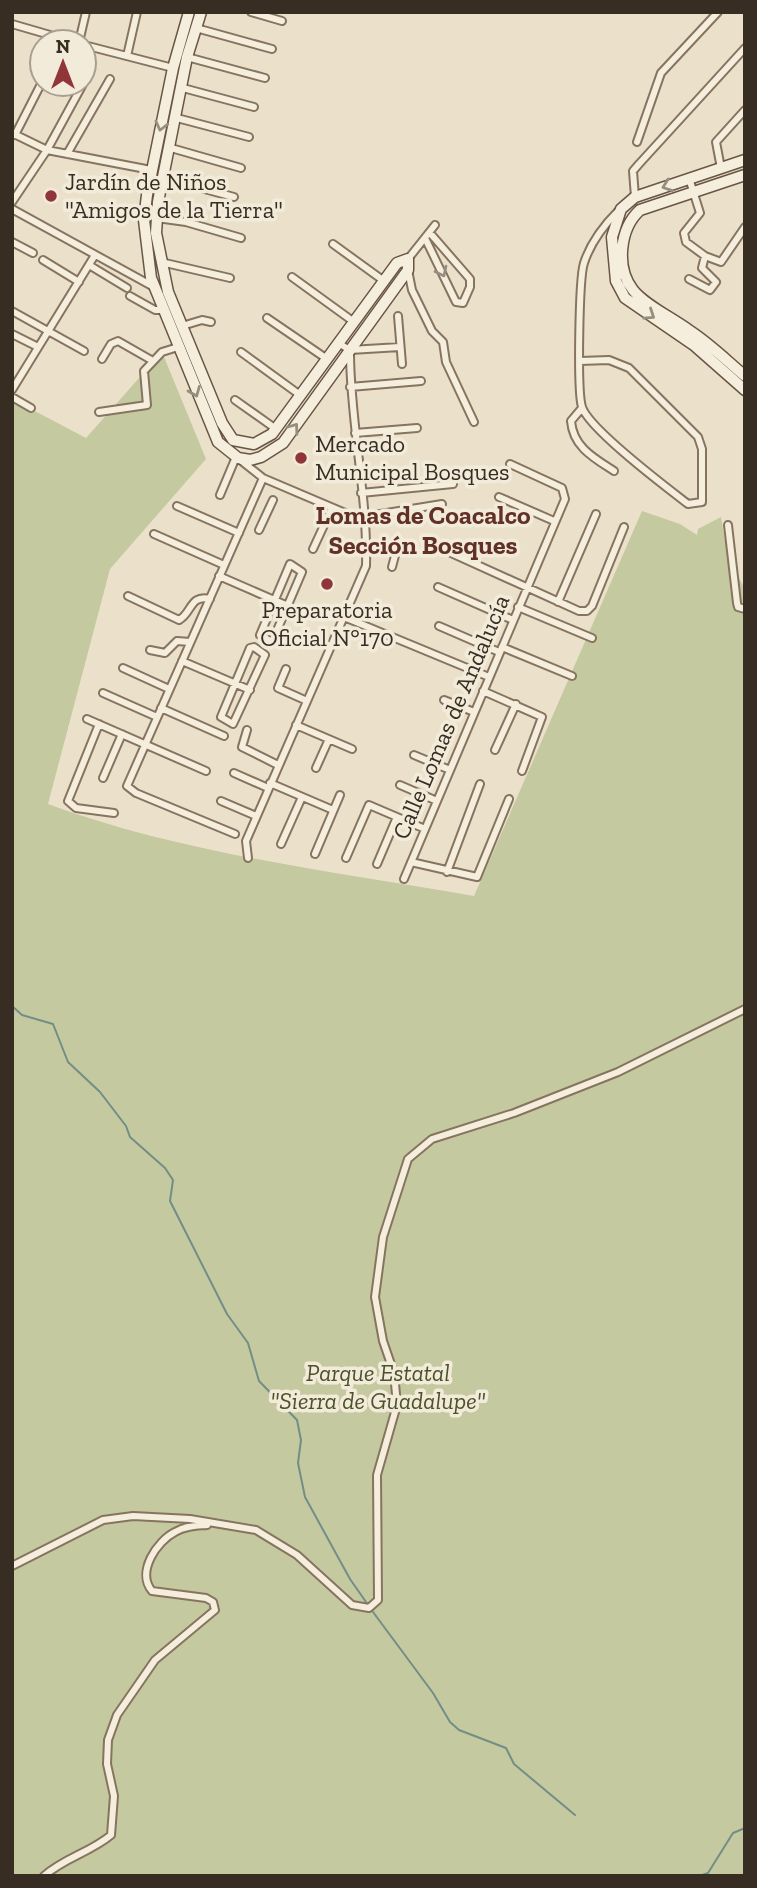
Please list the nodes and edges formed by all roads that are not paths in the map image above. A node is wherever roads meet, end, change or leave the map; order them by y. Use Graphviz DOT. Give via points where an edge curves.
graph roads {
  1 [pos="137,12"];
  2 [pos="189,12"];
  3 [pos="201,12"];
  4 [pos="251,12"];
  5 [pos="718,12"];
  6 [pos="282,21"];
  7 [pos="196,28"];
  8 [pos="745,48"];
  9 [pos="98,49"];
  10 [pos="272,49"];
  11 [pos="127,56"];
  12 [pos="187,57"];
  13 [pos="173,68"];
  14 [pos="265,78"];
  15 [pos="110,79"];
  16 [pos="182,91"];
  17 [pos="170,93"];
  18 [pos="34,98"];
  19 [pos="75,98"];
  20 [pos="254,107"];
  21 [pos="745,110"];
  22 [pos="177,118"];
  23 [pos="14,134"];
  24 [pos="248,137"];
  25 [pos="637,142"];
  26 [pos="171,148"];
  27 [pos="47,150"];
  28 [pos="67,154"];
  29 [pos="745,160"];
  30 [pos="720,163"];
  31 [pos="241,168"];
  32 [pos="151,170"];
  33 [pos="745,175"];
  34 [pos="164,178"];
  35 [pos="689,178"];
  36 [pos="695,192"];
  37 [pos="234,197"];
  38 [pos="635,197"];
  39 [pos="12,202"];
  40 [pos="12,209"];
  41 [pos="621,209"];
  42 [pos="157,218"];
  43 [pos="435,225"];
  44 [pos="745,227"];
  45 [pos="427,236"];
  46 [pos="241,238"];
  47 [pos="12,242"];
  48 [pos="333,244"];
  49 [pos="33,253"];
  50 [pos="95,255"];
  51 [pos="705,256"];
  52 [pos="408,258"];
  53 [pos="43,260"];
  54 [pos="160,261"];
  55 [pos="89,265"];
  56 [pos="408,270"];
  57 [pos="292,277"];
  58 [pos="230,278"];
  59 [pos="689,279"];
  60 [pos="384,281"];
  61 [pos="79,282"];
  62 [pos="167,286"];
  63 [pos="154,287"];
  64 [pos="127,288"];
  65 [pos="130,296"];
  66 [pos="163,310"];
  67 [pos="12,311"];
  68 [pos="398,316"];
  69 [pos="267,317"];
  70 [pos="211,322"];
  71 [pos="354,322"];
  72 [pos="182,326"];
  73 [pos="49,330"];
  74 [pos="12,334"];
  75 [pos="691,337"];
  76 [pos="338,343"];
  77 [pos="400,347"];
  78 [pos="38,348"];
  79 [pos="178,348"];
  80 [pos="350,350"];
  81 [pos="84,351"];
  82 [pos="240,352"];
  83 [pos="102,359"];
  84 [pos="327,359"];
  85 [pos="153,361"];
  86 [pos="580,361"];
  87 [pos="197,362"];
  88 [pos="402,365"];
  89 [pos="185,366"];
  90 [pos="12,372"];
  91 [pos="20,376"];
  92 [pos="745,376"];
  93 [pos="421,381"];
  94 [pos="350,387"];
  95 [pos="12,390"];
  96 [pos="745,390"];
  97 [pos="300,395"];
  98 [pos="12,397"];
  99 [pos="235,400"];
  100 [pos="32,408"];
  101 [pos="582,408"];
  102 [pos="99,412"];
  103 [pos="474,422"];
  104 [pos="417,428"];
  105 [pos="276,429"];
  106 [pos="355,433"];
  107 [pos="237,458"];
  108 [pos="510,464"];
  109 [pos="614,471"];
  110 [pos="263,478"];
  111 [pos="453,484"];
  112 [pos="361,493"];
  113 [pos="220,495"];
  114 [pos="499,497"];
  115 [pos="273,500"];
  116 [pos="442,504"];
  117 [pos="177,506"];
  118 [pos="332,508"];
  119 [pos="247,514"];
  120 [pos="596,514"];
  121 [pos="263,520"];
  122 [pos="364,521"];
  123 [pos="554,521"];
  124 [pos="728,526"];
  125 [pos="624,527"];
  126 [pos="259,530"];
  127 [pos="239,533"];
  128 [pos="154,534"];
  129 [pos="366,546"];
  130 [pos="313,549"];
  131 [pos="451,553"];
  132 [pos="224,565"];
  133 [pos="392,567"];
  134 [pos="219,576"];
  135 [pos="438,587"];
  136 [pos="526,587"];
  137 [pos="128,596"];
  138 [pos="210,599"];
  139 [pos="274,600"];
  140 [pos="558,602"];
  141 [pos="289,606"];
  142 [pos="519,607"];
  143 [pos="745,608"];
  144 [pos="344,617"];
  145 [pos="513,620"];
  146 [pos="439,626"];
  147 [pos="592,638"];
  148 [pos="190,642"];
  149 [pos="150,650"];
  150 [pos="500,650"];
  151 [pos="182,661"];
  152 [pos="123,668"];
  153 [pos="286,669"];
  154 [pos="489,677"];
  155 [pos="572,677"];
  156 [pos="236,684"];
  157 [pos="169,689"];
  158 [pos="250,690"];
  159 [pos="483,691"];
  160 [pos="103,693"];
  161 [pos="444,700"];
  162 [pos="307,701"];
  163 [pos="516,704"];
  164 [pos="161,708"];
  165 [pos="474,712"];
  166 [pos="157,717"];
  167 [pos="87,719"];
  168 [pos="99,724"];
  169 [pos="296,725"];
  170 [pos="247,730"];
  171 [pos="122,734"];
  172 [pos="224,736"];
  173 [pos="330,739"];
  174 [pos="145,744"];
  175 [pos="352,750"];
  176 [pos="495,750"];
  177 [pos="414,755"];
  178 [pos="278,765"];
  179 [pos="316,768"];
  180 [pos="450,770"];
  181 [pos="206,771"];
  182 [pos="522,771"];
  183 [pos="234,774"];
  184 [pos="103,778"];
  185 [pos="480,784"];
  186 [pos="400,785"];
  187 [pos="269,786"];
  188 [pos="340,795"];
  189 [pos="302,797"];
  190 [pos="509,799"];
  191 [pos="221,801"];
  192 [pos="437,801"];
  193 [pos="333,810"];
  194 [pos="114,813"];
  195 [pos="256,816"];
  196 [pos="397,817"];
  197 [pos="425,829"];
  198 [pos="235,834"];
  199 [pos="281,844"];
  200 [pos="315,854"];
  201 [pos="248,858"];
  202 [pos="346,858"];
  203 [pos="411,862"];
  204 [pos="377,864"];
  205 [pos="447,872"];
  206 [pos="404,879"];
  207 [pos="745,1009"];
  208 [pos="216,1525"];
  209 [pos="12,1566"];
  210 [pos="44,1876"];
  1 -- 11 [label="street"];
  2 -- 13 [label="street"];
  3 -- 7 [label="street"];
  4 -- 6 [label="street"];
  5 -- 25 [label="street" via="661,72"];
  7 -- 10 [label="street"];
  7 -- 12 [label="street"];
  8 -- 38 [label="street" via="633,171"];
  9 -- 11 [label="street"];
  11 -- 13 [label="street"];
  12 -- 14 [label="street"];
  12 -- 16 [label="street"];
  13 -- 17 [label="street"];
  15 -- 28 [label="street"];
  16 -- 17 [label="street"];
  16 -- 20 [label="street"];
  16 -- 22 [label="street"];
  17 -- 32 [label="street, one-way"];
  18 -- 23 [label="street"];
  19 -- 27 [label="street"];
  21 -- 30 [label="street" via="716,142"];
  22 -- 24 [label="street"];
  22 -- 26 [label="street"];
  23 -- 27 [label="street"];
  26 -- 31 [label="street"];
  26 -- 34 [label="street"];
  27 -- 28 [label="street"];
  27 -- 39 [label="street"];
  28 -- 32 [label="street"];
  29 -- 35 [label="street"];
  32 -- 63 [label="street" via="144,220"];
  33 -- 36 [label="street"];
  34 -- 37 [label="street"];
  34 -- 42 [label="street"];
  35 -- 36 [label="street"];
  35 -- 38 [label="street, one-way"];
  36 -- 51 [label="street" via="700,212 684,238"];
  36 -- 75 [label="street" via="640,210 623,239 626,278 633,291"];
  38 -- 41 [label="street"];
  40 -- 50 [label="street"];
  41 -- 75 [label="street, one-way" via="612,237 616,281 625,298"];
  41 -- 86 [label="street" via="600,229 583,264"];
  42 -- 46 [label="street"];
  42 -- 54 [label="street"];
  43 -- 45 [label="street"];
  44 -- 51 [label="street" via="721,262"];
  45 -- 45 [label="street, one-way" via="459,304 471,283"];
  45 -- 52 [label="street"];
  47 -- 49 [label="street"];
  48 -- 60 [label="street"];
  50 -- 55 [label="street"];
  50 -- 63 [label="street"];
  51 -- 59 [label="street" via="702,268 716,282 710,290"];
  52 -- 56 [label="street"];
  52 -- 60 [label="street" via="397,263"];
  53 -- 61 [label="street"];
  54 -- 58 [label="street"];
  54 -- 62 [label="street"];
  55 -- 61 [label="street"];
  55 -- 64 [label="street"];
  56 -- 80 [label="street"];
  56 -- 103 [label="street" via="412,290 432,331 443,342 446,362"];
  57 -- 71 [label="street"];
  60 -- 71 [label="street"];
  61 -- 73 [label="street"];
  62 -- 63 [label="street"];
  62 -- 72 [label="street"];
  63 -- 66 [label="street"];
  65 -- 66 [label="street"];
  66 -- 79 [label="street"];
  67 -- 73 [label="street"];
  68 -- 77 [label="street"];
  69 -- 84 [label="street"];
  70 -- 72 [label="street"];
  71 -- 76 [label="street"];
  72 -- 87 [label="street"];
  73 -- 78 [label="street"];
  73 -- 81 [label="street"];
  74 -- 78 [label="street"];
  75 -- 92 [label="street"];
  75 -- 96 [label="street"];
  76 -- 80 [label="street"];
  76 -- 84 [label="street"];
  77 -- 80 [label="street"];
  77 -- 88 [label="street"];
  78 -- 91 [label="street"];
  79 -- 85 [label="street" via="165,350"];
  79 -- 89 [label="street"];
  80 -- 94 [label="street"];
  107 -- 80 [label="street, one-way" via="261,457 283,443"];
  82 -- 97 [label="street"];
  83 -- 85 [label="street" via="118,341"];
  84 -- 97 [label="street"];
  85 -- 102 [label="street" via="142,376 147,405"];
  86 -- 101 [label="street"];
  86 -- 101 [label="street" via="609,360 629,368 698,437 702,502 688,503 604,437"];
  87 -- 89 [label="street"];
  87 -- 105 [label="street" via="233,440 242,444 264,441"];
  89 -- 107 [label="street, one-way" via="213,433"];
  90 -- 91 [label="street"];
  91 -- 95 [label="street"];
  93 -- 94 [label="street"];
  94 -- 106 [label="street"];
  97 -- 105 [label="street"];
  98 -- 100 [label="street"];
  99 -- 105 [label="street"];
  101 -- 109 [label="street" via="571,421 574,437 588,454"];
  104 -- 106 [label="street"];
  106 -- 112 [label="street"];
  107 -- 110 [label="street"];
  107 -- 113 [label="street"];
  108 -- 123 [label="street, Calle Lomas de Andalucía" via="562,488 565,492"];
  110 -- 118 [label="street"];
  110 -- 119 [label="street"];
  111 -- 112 [label="street"];
  112 -- 122 [label="street"];
  114 -- 123 [label="street"];
  115 -- 121 [label="street"];
  116 -- 122 [label="street" via="374,515"];
  117 -- 127 [label="street"];
  118 -- 122 [label="street"];
  118 -- 130 [label="street"];
  119 -- 121 [label="street"];
  119 -- 127 [label="street"];
  120 -- 140 [label="street"];
  121 -- 126 [label="street"];
  122 -- 129 [label="street"];
  123 -- 136 [label="street, Calle Lomas de Andalucía"];
  124 -- 143 [label="street" via="737,603"];
  125 -- 140 [label="street" via="592,606 579,611"];
  127 -- 132 [label="street"];
  128 -- 132 [label="street"];
  129 -- 133 [label="street" via="397,548"];
  129 -- 144 [label="street" via="366,566"];
  131 -- 136 [label="street"];
  132 -- 134 [label="street"];
  134 -- 138 [label="street"];
  134 -- 139 [label="street"];
  135 -- 145 [label="street"];
  136 -- 140 [label="street"];
  136 -- 142 [label="street, Calle Lomas de Andalucía"];
  137 -- 138 [label="street" via="179,620 192,601"];
  138 -- 148 [label="street"];
  139 -- 141 [label="street"];
  139 -- 141 [label="street" via="287,566 301,569"];
  139 -- 141 [label="street" via="261,638 275,641"];
  142 -- 145 [label="street, Calle Lomas de Andalucía"];
  142 -- 147 [label="street"];
  144 -- 154 [label="street"];
  144 -- 162 [label="street"];
  145 -- 150 [label="street, Calle Lomas de Andalucía"];
  146 -- 150 [label="street"];
  148 -- 149 [label="street" via="182,639 165,653"];
  148 -- 151 [label="street"];
  150 -- 154 [label="street, Calle Lomas de Andalucía"];
  150 -- 155 [label="street"];
  151 -- 156 [label="street"];
  151 -- 157 [label="street"];
  152 -- 157 [label="street"];
  153 -- 162 [label="street" via="278,688"];
  154 -- 159 [label="street, Calle Lomas de Andalucía"];
  156 -- 158 [label="street"];
  156 -- 158 [label="street" via="222,720 234,724"];
  156 -- 158 [label="street" via="250,648 264,652"];
  157 -- 164 [label="street"];
  159 -- 163 [label="street"];
  159 -- 165 [label="street, Calle Lomas de Andalucía"];
  160 -- 166 [label="street"];
  161 -- 165 [label="street"];
  162 -- 169 [label="street"];
  163 -- 176 [label="street"];
  163 -- 182 [label="street" via="543,720"];
  164 -- 166 [label="street"];
  164 -- 172 [label="street"];
  165 -- 180 [label="street, Calle Lomas de Andalucía"];
  166 -- 174 [label="street"];
  167 -- 168 [label="street"];
  168 -- 171 [label="street"];
  168 -- 194 [label="street" via="68,801 76,808"];
  169 -- 173 [label="street"];
  169 -- 178 [label="street"];
  170 -- 178 [label="street" via="242,747"];
  171 -- 174 [label="street"];
  171 -- 184 [label="street"];
  173 -- 175 [label="street"];
  173 -- 179 [label="street"];
  174 -- 181 [label="street"];
  174 -- 198 [label="street" via="127,788"];
  177 -- 180 [label="street"];
  178 -- 187 [label="street"];
  180 -- 192 [label="street, Calle Lomas de Andalucía"];
  183 -- 187 [label="street"];
  185 -- 205 [label="street"];
  186 -- 192 [label="street"];
  187 -- 189 [label="street"];
  187 -- 195 [label="street"];
  188 -- 193 [label="street"];
  189 -- 193 [label="street"];
  189 -- 199 [label="street"];
  190 -- 205 [label="street" via="477,877"];
  191 -- 195 [label="street"];
  192 -- 197 [label="street, Calle Lomas de Andalucía"];
  193 -- 200 [label="street"];
  195 -- 201 [label="street" via="246,841"];
  196 -- 197 [label="street"];
  196 -- 202 [label="street" via="367,806"];
  196 -- 204 [label="street"];
  197 -- 203 [label="street, Calle Lomas de Andalucía"];
  203 -- 205 [label="street"];
  203 -- 206 [label="street, Calle Lomas de Andalucía"];
  207 -- 208 [label="street" via="618,1072 432,1139 408,1159 383,1237 375,1297 397,1405 377,1475 378,1600 369,1608 352,1605 298,1555 256,1530"];
  208 -- 209 [label="street" via="165,1516 117,1517 89,1526"];
  208 -- 210 [label="street" via="173,1532 150,1558 147,1575 152,1591 206,1598 215,1610 155,1660 117,1715 108,1740 107,1764 114,1796 111,1835 58,1863"];
}
